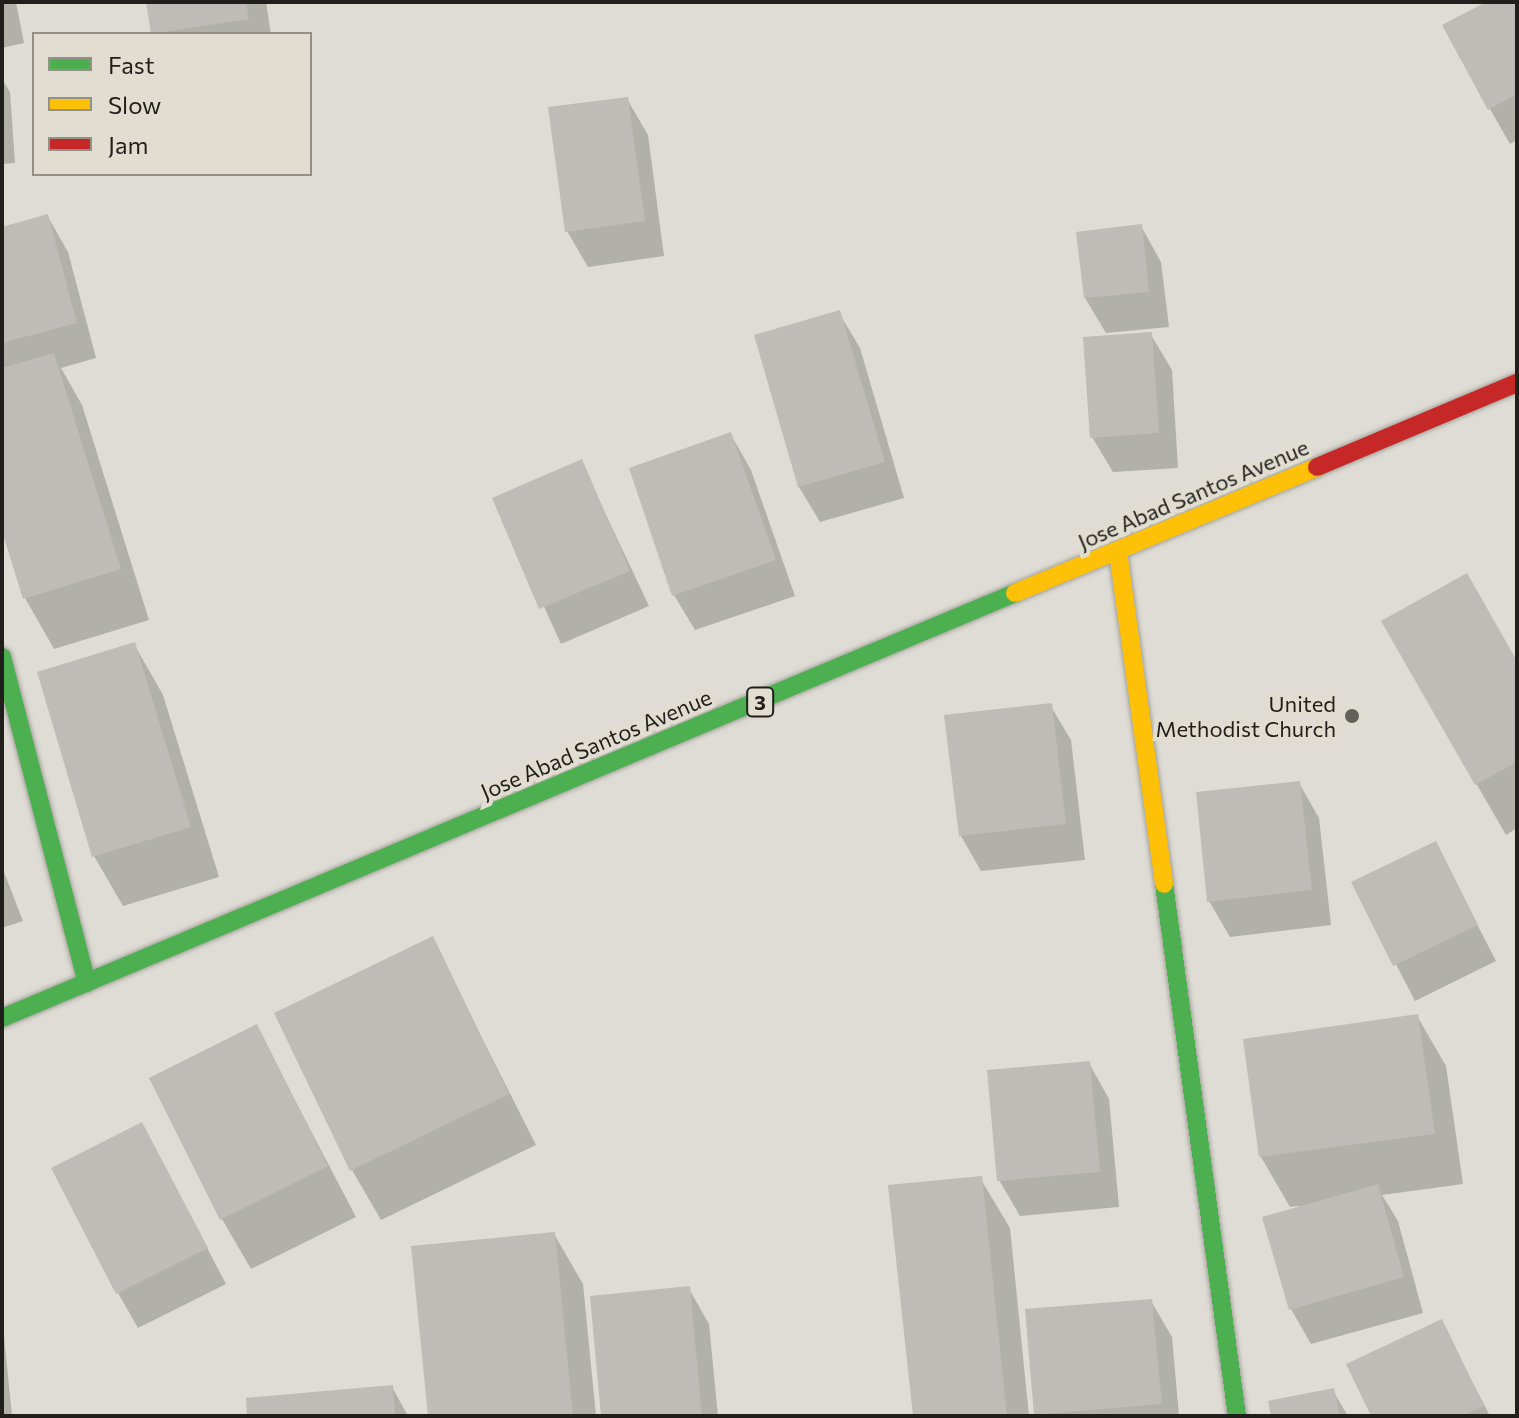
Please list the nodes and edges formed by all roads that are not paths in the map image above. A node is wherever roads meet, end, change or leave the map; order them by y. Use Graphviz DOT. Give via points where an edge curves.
graph roads {
  1 [pos="1517,383"];
  2 [pos="1118,552"];
  3 [pos="2,657"];
  4 [pos="87,983"];
  5 [pos="2,1018"];
  6 [pos="1237,1416"];
  1 -- 2 [label="main road, Jose Abad Santos Avenue / 3"];
  2 -- 4 [label="main road, Jose Abad Santos Avenue / 3"];
  2 -- 6 [label="main road"];
  3 -- 4 [label="main road"];
  4 -- 5 [label="main road, Jose Abad Santos Avenue / 3"];
}
